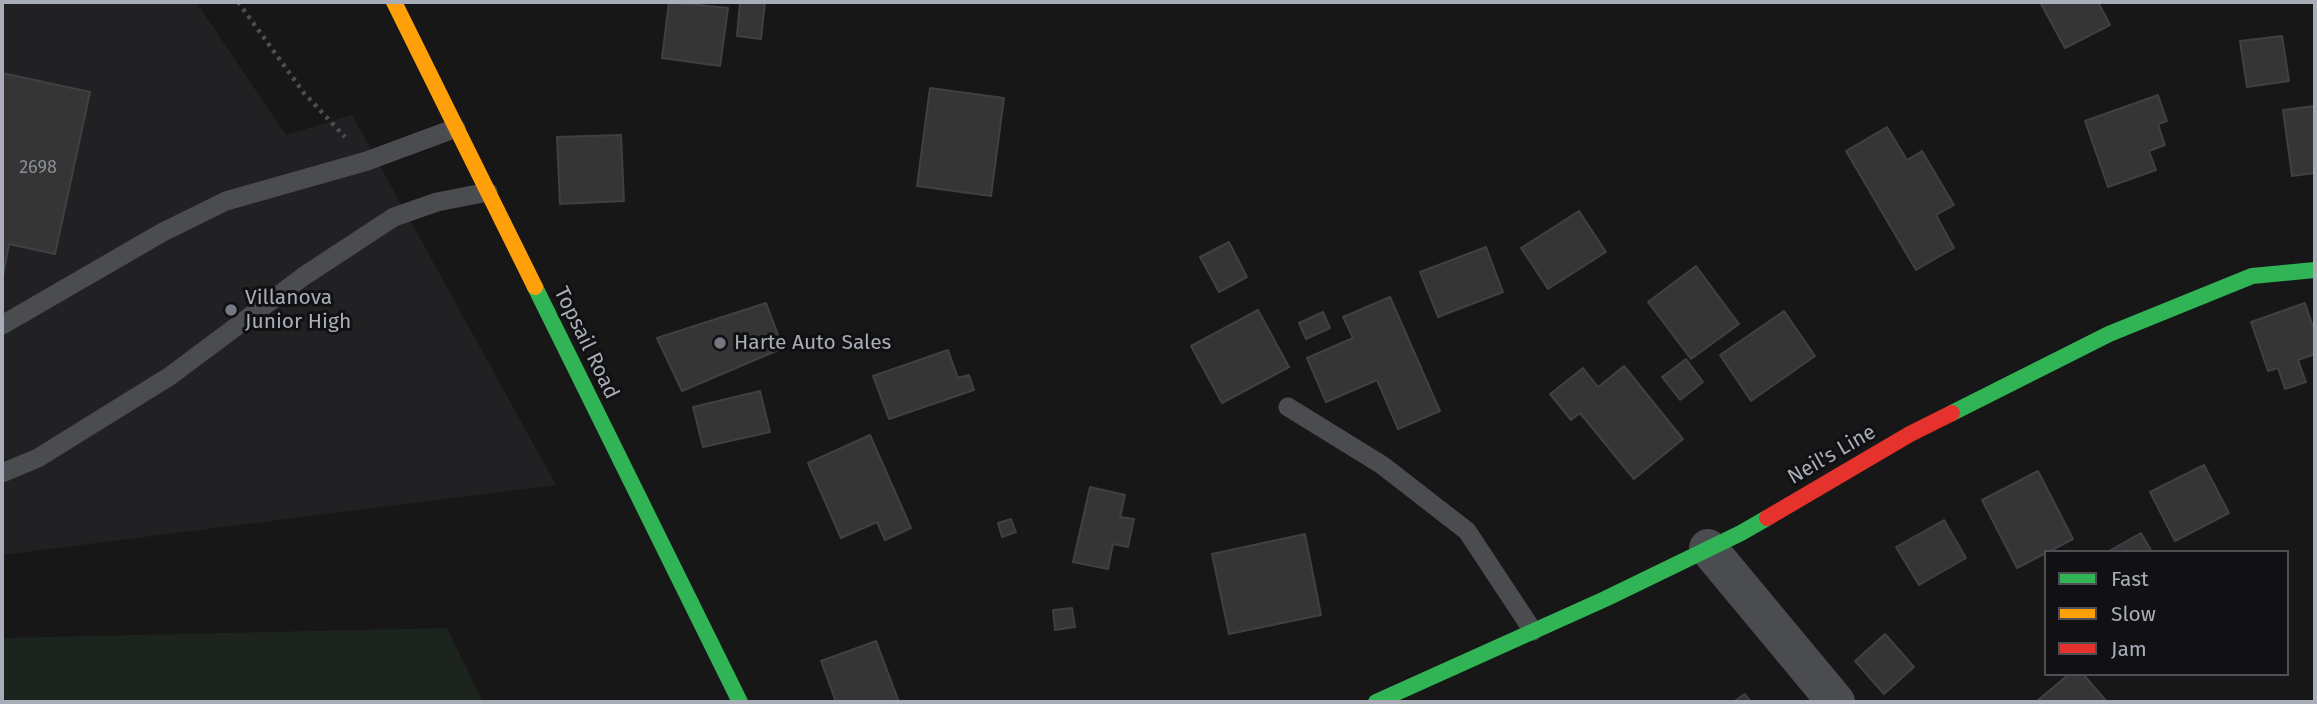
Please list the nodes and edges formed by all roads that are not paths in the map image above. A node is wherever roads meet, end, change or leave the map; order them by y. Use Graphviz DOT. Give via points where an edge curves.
graph roads {
  1 [pos="394,2"];
  2 [pos="456,128"];
  3 [pos="488,192"];
  4 [pos="2315,270"];
  5 [pos="2,325"];
  6 [pos="1288,407"];
  7 [pos="2,472"];
  8 [pos="1708,548"];
  9 [pos="1533,631"];
  10 [pos="740,702"];
  11 [pos="1376,702"];
  12 [pos="1836,702"];
  1 -- 2 [label="street, Topsail Road"];
  2 -- 3 [label="street, Topsail Road"];
  2 -- 5 [label="lane" via="367,161 226,201"];
  3 -- 7 [label="lane" via="436,202 394,217 304,276 170,376 38,458"];
  3 -- 10 [label="street, Topsail Road"];
  4 -- 8 [label="street, Neil's Line" via="2252,276 2109,334 1910,434"];
  6 -- 9 [label="lane" via="1382,465 1467,531"];
  8 -- 9 [label="street, Neil's Line"];
  8 -- 12 [label="street"];
  9 -- 11 [label="street, Neil's Line"];
}
